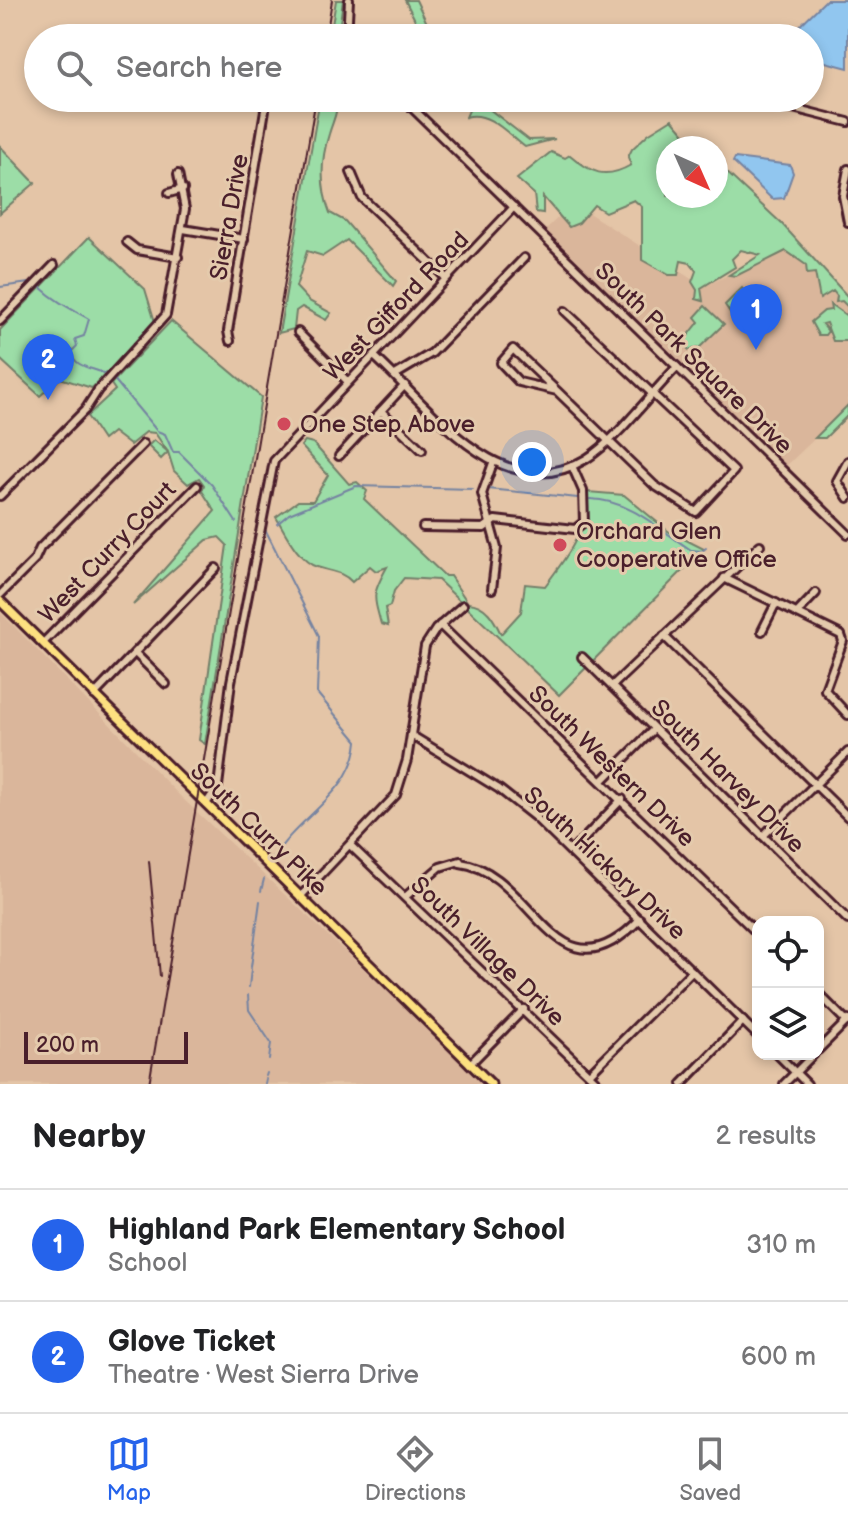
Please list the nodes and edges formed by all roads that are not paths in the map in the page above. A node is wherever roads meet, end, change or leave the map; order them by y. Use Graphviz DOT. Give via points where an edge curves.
graph roads {
  1 [pos="349,0"];
  2 [pos="348,24"];
  3 [pos="265,112"];
  4 [pos="416,112"];
  5 [pos="809,112"];
  6 [pos="848,122"];
  7 [pos="848,169"];
  8 [pos="351,172"];
  9 [pos="178,174"];
  10 [pos="183,189"];
  11 [pos="169,193"];
  12 [pos="514,207"];
  13 [pos="848,222"];
  14 [pos="183,229"];
  15 [pos="244,239"];
  16 [pos="127,242"];
  17 [pos="178,257"];
  18 [pos="524,258"];
  19 [pos="54,265"];
  20 [pos="446,278"];
  21 [pos="565,311"];
  22 [pos="0,321"];
  23 [pos="298,332"];
  24 [pos="230,341"];
  25 [pos="374,356"];
  26 [pos="677,367"];
  27 [pos="395,375"];
  28 [pos="348,382"];
  29 [pos="405,385"];
  30 [pos="557,391"];
  31 [pos="651,394"];
  32 [pos="381,411"];
  33 [pos="607,440"];
  34 [pos="143,444"];
  35 [pos="422,450"];
  36 [pos="339,456"];
  37 [pos="848,461"];
  38 [pos="493,463"];
  39 [pos="572,466"];
  40 [pos="197,486"];
  41 [pos="0,496"];
  42 [pos="848,498"];
  43 [pos="492,523"];
  44 [pos="423,527"];
  45 [pos="848,534"];
  46 [pos="760,545"];
  47 [pos="216,568"];
  48 [pos="724,578"];
  49 [pos="492,589"];
  50 [pos="816,593"];
  51 [pos="0,598"];
  52 [pos="776,603"];
  53 [pos="463,605"];
  54 [pos="797,613"];
  55 [pos="440,625"];
  56 [pos="762,631"];
  57 [pos="664,636"];
  58 [pos="43,643"];
  59 [pos="135,653"];
  60 [pos="582,657"];
  61 [pos="166,684"];
  62 [pos="612,686"];
  63 [pos="94,695"];
  64 [pos="848,715"];
  65 [pos="654,729"];
  66 [pos="411,735"];
  67 [pos="848,752"];
  68 [pos="603,780"];
  69 [pos="815,784"];
  70 [pos="622,799"];
  71 [pos="206,804"];
  72 [pos="848,817"];
  73 [pos="763,836"];
  74 [pos="351,846"];
  75 [pos="572,851"];
  76 [pos="300,897"];
  77 [pos="405,897"];
  78 [pos="640,919"];
  79 [pos="848,920"];
  80 [pos="752,928"];
  81 [pos="692,971"];
  82 [pos="824,999"];
  83 [pos="524,1009"];
  84 [pos="743,1021"];
  85 [pos="847,1021"];
  86 [pos="752,1030"];
  87 [pos="824,1044"];
  88 [pos="783,1060"];
  89 [pos="808,1060"];
  90 [pos="470,1064"];
  91 [pos="795,1072"];
  92 [pos="589,1074"];
  93 [pos="491,1084"];
  94 [pos="599,1084"];
  95 [pos="682,1084"];
  96 [pos="784,1084"];
  97 [pos="807,1084"];
  1 -- 2 [label="street"];
  3 -- 15 [label="street, Sierra Drive"];
  4 -- 12 [label="street"];
  5 -- 6 [label="street"];
  7 -- 13 [label="street" via="843,196"];
  8 -- 20 [label="street" via="362,198"];
  9 -- 10 [label="street"];
  10 -- 11 [label="street"];
  10 -- 14 [label="street"];
  12 -- 20 [label="street, West Gifford Road"];
  12 -- 26 [label="street, South Park Square Drive"];
  14 -- 15 [label="street"];
  14 -- 17 [label="street"];
  15 -- 24 [label="street, Sierra Drive"];
  16 -- 17 [label="street" via="137,250"];
  17 -- 41 [label="street" via="166,315 85,410"];
  18 -- 27 [label="street" via="432,353"];
  19 -- 22 [label="street"];
  20 -- 25 [label="street, West Gifford Road"];
  21 -- 31 [label="street"];
  23 -- 28 [label="street"];
  25 -- 27 [label="street"];
  25 -- 28 [label="street, West Gifford Road"];
  26 -- 31 [label="street"];
  26 -- 45 [label="street, South Park Square Drive"];
  27 -- 29 [label="street"];
  28 -- 71 [label="street, West Gifford Road" via="274,461 231,682 218,786"];
  29 -- 32 [label="street"];
  29 -- 38 [label="street"];
  30 -- 30 [label="street" via="519,382 501,363 513,349"];
  30 -- 33 [label="street"];
  31 -- 33 [label="street"];
  31 -- 33 [label="street" via="734,471 696,512 654,485"];
  32 -- 35 [label="street"];
  32 -- 36 [label="street"];
  33 -- 39 [label="street"];
  34 -- 51 [label="street" via="40,548"];
  37 -- 42 [label="street" via="837,481"];
  38 -- 39 [label="street" via="526,473"];
  38 -- 43 [label="street" via="482,494"];
  39 -- 43 [label="street" via="585,504 584,522 575,529"];
  40 -- 58 [label="street, West Curry Court"];
  43 -- 44 [label="street" via="484,528"];
  43 -- 49 [label="street" via="497,548"];
  46 -- 48 [label="street"];
  47 -- 59 [label="street"];
  48 -- 52 [label="street"];
  48 -- 57 [label="street"];
  50 -- 54 [label="street"];
  51 -- 58 [label="main road, South Curry Pike"];
  52 -- 54 [label="street"];
  52 -- 56 [label="street"];
  53 -- 55 [label="street"];
  54 -- 64 [label="street" via="843,637 825,690"];
  55 -- 66 [label="street" via="423,654"];
  55 -- 68 [label="street, South Western Drive"];
  57 -- 62 [label="street"];
  57 -- 69 [label="street"];
  58 -- 63 [label="main road, South Curry Pike"];
  59 -- 61 [label="street"];
  59 -- 63 [label="street"];
  60 -- 62 [label="street, South Harvey Drive"];
  62 -- 65 [label="street, South Harvey Drive"];
  63 -- 71 [label="main road, South Curry Pike"];
  65 -- 68 [label="street"];
  65 -- 73 [label="street, South Harvey Drive"];
  66 -- 74 [label="street" via="396,795"];
  66 -- 75 [label="street, South Hickory Drive" via="508,795"];
  67 -- 69 [label="street"];
  68 -- 70 [label="street, South Western Drive"];
  69 -- 72 [label="street"];
  69 -- 73 [label="street"];
  70 -- 75 [label="street"];
  70 -- 80 [label="street, South Western Drive"];
  71 -- 76 [label="main road, South Curry Pike"];
  73 -- 79 [label="street, South Harvey Drive"];
  74 -- 76 [label="street"];
  74 -- 77 [label="street, South Village Drive"];
  75 -- 78 [label="street, South Hickory Drive"];
  76 -- 90 [label="main road, South Curry Pike"];
  77 -- 78 [label="street" via="440,867 460,861 489,873 564,943 591,951 614,943"];
  77 -- 83 [label="street, South Village Drive"];
  78 -- 81 [label="street, South Hickory Drive"];
  81 -- 84 [label="street, South Hickory Drive"];
  81 -- 92 [label="street"];
  82 -- 85 [label="street"];
  83 -- 90 [label="street"];
  83 -- 92 [label="street, South Village Drive"];
  84 -- 86 [label="street, South Hickory Drive"];
  84 -- 95 [label="street"];
  85 -- 87 [label="street"];
  88 -- 91 [label="street"];
  89 -- 91 [label="street"];
  90 -- 93 [label="main road, South Curry Pike"];
  91 -- 96 [label="street"];
  91 -- 97 [label="street"];
  92 -- 94 [label="street, South Village Drive"];
}
